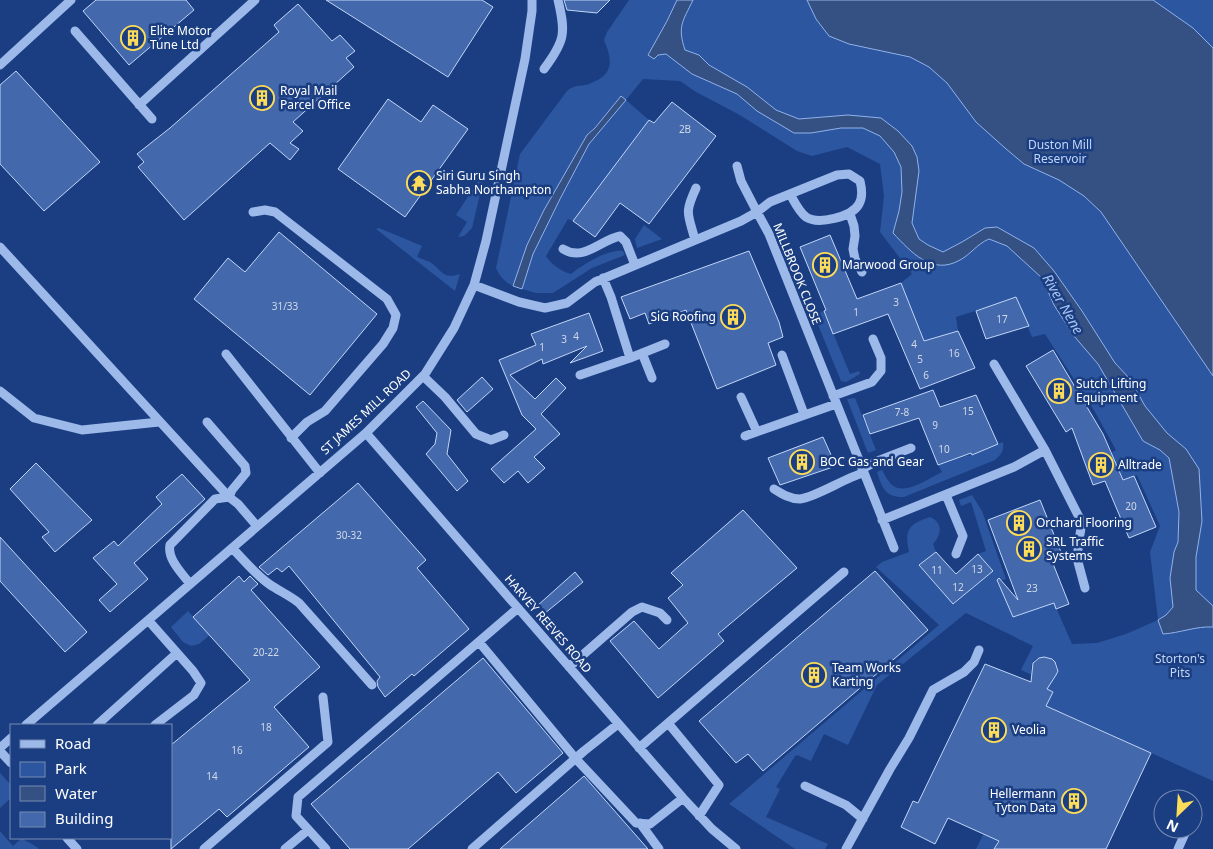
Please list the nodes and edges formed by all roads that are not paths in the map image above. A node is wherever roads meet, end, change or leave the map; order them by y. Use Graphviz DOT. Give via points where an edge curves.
graph roads {
  1 [pos="71,0"];
  2 [pos="255,0"];
  3 [pos="532,0"];
  4 [pos="558,0"];
  5 [pos="75,31"];
  6 [pos="0,65"];
  7 [pos="544,69"];
  8 [pos="139,105"];
  9 [pos="152,119"];
  10 [pos="737,166"];
  11 [pos="696,188"];
  12 [pos="790,194"];
  13 [pos="253,212"];
  14 [pos="757,212"];
  15 [pos="850,214"];
  16 [pos="695,240"];
  17 [pos="0,247"];
  18 [pos="564,249"];
  19 [pos="635,265"];
  20 [pos="862,272"];
  21 [pos="603,278"];
  22 [pos="474,285"];
  23 [pos="873,339"];
  24 [pos="665,344"];
  25 [pos="642,353"];
  26 [pos="226,354"];
  27 [pos="782,355"];
  28 [pos="630,358"];
  29 [pos="994,364"];
  30 [pos="580,375"];
  31 [pos="423,376"];
  32 [pos="652,378"];
  33 [pos="0,391"];
  34 [pos="741,397"];
  35 [pos="835,400"];
  36 [pos="804,414"];
  37 [pos="159,422"];
  38 [pos="207,422"];
  39 [pos="757,432"];
  40 [pos="366,433"];
  41 [pos="504,435"];
  42 [pos="745,436"];
  43 [pos="292,438"];
  44 [pos="911,448"];
  45 [pos="1045,450"];
  46 [pos="863,471"];
  47 [pos="320,473"];
  48 [pos="774,488"];
  49 [pos="946,495"];
  50 [pos="229,497"];
  51 [pos="882,520"];
  52 [pos="257,526"];
  53 [pos="232,548"];
  54 [pos="894,548"];
  55 [pos="956,554"];
  56 [pos="844,572"];
  57 [pos="190,584"];
  58 [pos="1085,588"];
  59 [pos="518,608"];
  60 [pos="148,620"];
  61 [pos="667,620"];
  62 [pos="479,642"];
  63 [pos="979,650"];
  64 [pos="177,653"];
  65 [pos="569,667"];
  66 [pos="372,685"];
  67 [pos="323,697"];
  68 [pos="668,723"];
  69 [pos="27,724"];
  70 [pos="99,724"];
  71 [pos="156,724"];
  72 [pos="618,724"];
  73 [pos="10,739"];
  74 [pos="639,748"];
  75 [pos="0,749"];
  76 [pos="576,759"];
  77 [pos="10,762"];
  78 [pos="806,786"];
  79 [pos="683,798"];
  80 [pos="698,816"];
  81 [pos="863,819"];
  82 [pos="640,824"];
  83 [pos="308,830"];
  84 [pos="67,839"];
  85 [pos="77,849"];
  86 [pos="204,849"];
  87 [pos="285,849"];
  88 [pos="326,849"];
  89 [pos="472,849"];
  90 [pos="659,849"];
  91 [pos="736,849"];
  92 [pos="846,849"];
  1 -- 6 [label="street"];
  2 -- 8 [label="street"];
  3 -- 22 [label="street, ST JAMES MILL ROAD" via="526,59"];
  4 -- 7 [label="street" via="562,40"];
  5 -- 8 [label="street"];
  8 -- 9 [label="street"];
  10 -- 14 [label="street, MILLBROOK CLOSE"];
  11 -- 16 [label="street" via="687,213"];
  12 -- 14 [label="street" via="770,202"];
  12 -- 15 [label="street" via="806,216 818,220"];
  12 -- 15 [label="street" via="837,175 849,174 860,181 863,189 859,205"];
  13 -- 43 [label="street" via="275,212 387,299 396,315 393,328 352,381 325,411 307,422"];
  14 -- 16 [label="street"];
  14 -- 35 [label="street, MILLBROOK CLOSE" via="769,234"];
  15 -- 20 [label="street" via="854,226 854,254"];
  16 -- 19 [label="street"];
  17 -- 37 [label="street"];
  18 -- 19 [label="street" via="579,254 620,236 626,242"];
  19 -- 21 [label="street"];
  21 -- 22 [label="street" via="567,303 545,308"];
  21 -- 28 [label="street"];
  22 -- 31 [label="street, ST JAMES MILL ROAD" via="454,328"];
  23 -- 35 [label="street" via="881,358 881,371 872,382"];
  24 -- 25 [label="street"];
  25 -- 28 [label="street"];
  25 -- 32 [label="street"];
  26 -- 43 [label="street"];
  27 -- 36 [label="street"];
  28 -- 30 [label="street"];
  29 -- 45 [label="street"];
  31 -- 40 [label="street, ST JAMES MILL ROAD"];
  31 -- 41 [label="street" via="476,434 491,440"];
  33 -- 37 [label="street" via="34,418 82,430"];
  34 -- 39 [label="street"];
  35 -- 36 [label="street"];
  35 -- 46 [label="street, MILLBROOK CLOSE"];
  36 -- 39 [label="street"];
  37 -- 50 [label="street"];
  38 -- 50 [label="street" via="245,466 246,473"];
  39 -- 42 [label="street"];
  40 -- 47 [label="street, ST JAMES MILL ROAD"];
  40 -- 59 [label="street, HARVEY REEVES ROAD"];
  43 -- 47 [label="street"];
  44 -- 46 [label="street" via="874,462"];
  45 -- 49 [label="street" via="1014,467"];
  45 -- 58 [label="street" via="1082,524 1078,562"];
  46 -- 48 [label="street" via="799,499"];
  46 -- 51 [label="street, MILLBROOK CLOSE"];
  47 -- 52 [label="street, ST JAMES MILL ROAD"];
  49 -- 51 [label="street"];
  49 -- 55 [label="street" via="963,536"];
  50 -- 52 [label="street"];
  50 -- 57 [label="street" via="215,499 170,545 171,558"];
  51 -- 54 [label="street, MILLBROOK CLOSE"];
  52 -- 53 [label="street, ST JAMES MILL ROAD"];
  53 -- 57 [label="street, ST JAMES MILL ROAD"];
  53 -- 66 [label="street" via="267,583 299,603"];
  56 -- 68 [label="street"];
  57 -- 60 [label="street, ST JAMES MILL ROAD"];
  59 -- 62 [label="street"];
  59 -- 65 [label="street, HARVEY REEVES ROAD"];
  60 -- 64 [label="street"];
  60 -- 69 [label="street, ST JAMES MILL ROAD"];
  61 -- 65 [label="street" via="652,610 642,608 632,612"];
  62 -- 76 [label="street"];
  62 -- 83 [label="street" via="298,797 296,816"];
  63 -- 81 [label="street" via="974,662 964,672 933,690"];
  64 -- 70 [label="street"];
  64 -- 71 [label="street" via="201,683 194,695"];
  65 -- 72 [label="street, HARVEY REEVES ROAD"];
  67 -- 86 [label="street" via="328,742"];
  68 -- 74 [label="street"];
  68 -- 80 [label="street" via="719,785"];
  72 -- 74 [label="street, HARVEY REEVES ROAD"];
  72 -- 76 [label="street"];
  73 -- 75 [label="street"];
  74 -- 79 [label="street, HARVEY REEVES ROAD"];
  75 -- 77 [label="street"];
  76 -- 82 [label="street"];
  76 -- 89 [label="street"];
  78 -- 81 [label="street" via="846,805"];
  79 -- 80 [label="street, HARVEY REEVES ROAD"];
  79 -- 82 [label="street" via="650,824"];
  80 -- 91 [label="street, HARVEY REEVES ROAD"];
  81 -- 92 [label="street"];
  82 -- 90 [label="street"];
  83 -- 87 [label="street"];
  83 -- 88 [label="street"];
  84 -- 85 [label="street"];
}
